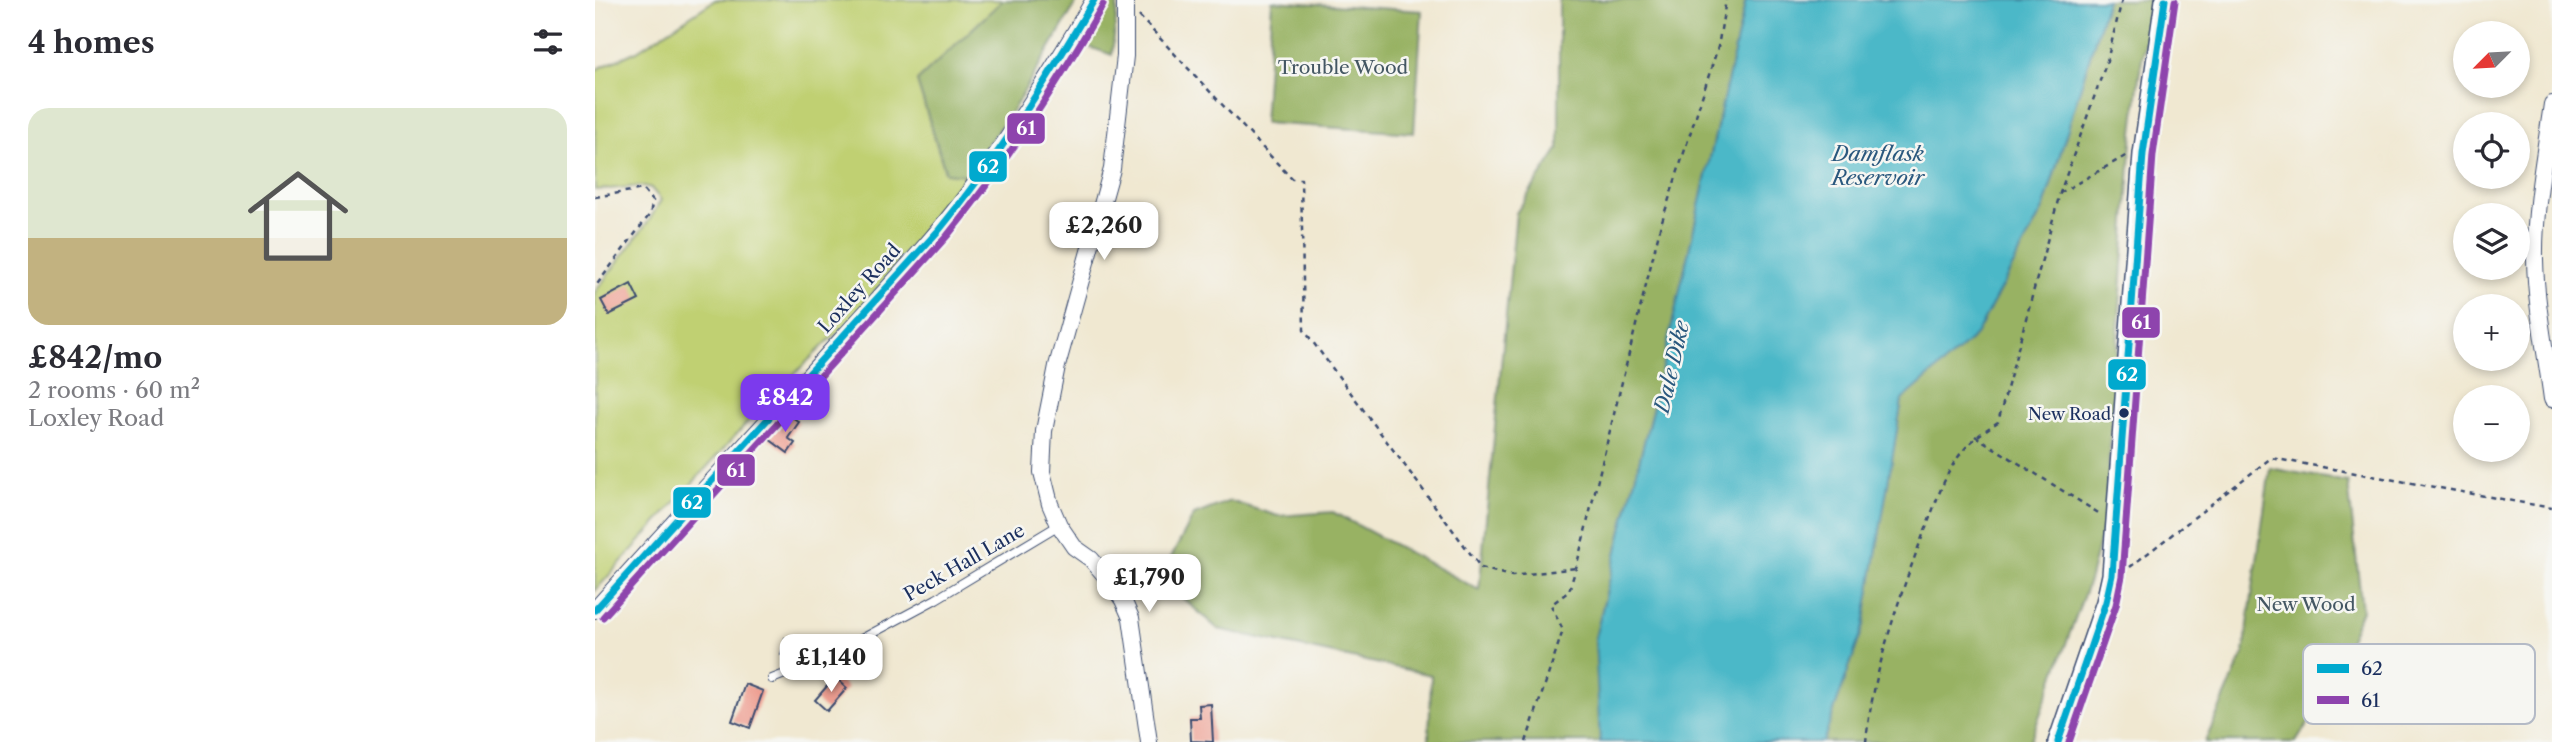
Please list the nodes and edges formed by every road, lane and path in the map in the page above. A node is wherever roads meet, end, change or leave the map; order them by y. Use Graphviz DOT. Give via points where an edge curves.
graph roads {
  1 [pos="1094,0"];
  2 [pos="1725,0"];
  3 [pos="2122,0"];
  4 [pos="2165,0"];
  5 [pos="1125,5"];
  6 [pos="2552,104"];
  7 [pos="2143,154"];
  8 [pos="2060,193"];
  9 [pos="595,197"];
  10 [pos="595,287"];
  11 [pos="2552,400"];
  12 [pos="1975,436"];
  13 [pos="2552,508"];
  14 [pos="2117,520"];
  15 [pos="1059,525"];
  16 [pos="1576,568"];
  17 [pos="2112,575"];
  18 [pos="595,610"];
  19 [pos="772,679"];
  20 [pos="1149,742"];
  21 [pos="1526,742"];
  22 [pos="1867,742"];
  23 [pos="2058,742"];
  1 -- 18 [label="street, Loxley Road" via="970,191 913,261"];
  2 -- 16 [label="path" via="1718,47 1661,224"];
  3 -- 8 [label="path" via="2107,61"];
  4 -- 7 [label="street"];
  5 -- 15 [label="street" via="1125,56 1112,169 1057,366 1044,431 1042,472"];
  5 -- 16 [label="path" via="1292,179 1301,179 1304,330 1481,568 1512,576"];
  6 -- 11 [label="street" via="2535,259"];
  7 -- 8 [label="path" via="2131,152"];
  7 -- 14 [label="street"];
  8 -- 12 [label="path" via="1998,422"];
  9 -- 10 [label="path" via="643,189 653,201 650,215"];
  12 -- 14 [label="path" via="2105,517"];
  12 -- 22 [label="path" via="1950,469 1907,579 1869,708"];
  13 -- 17 [label="path" via="2271,458 2120,575"];
  14 -- 17 [label="street"];
  15 -- 19 [label="lane, Peck Hall Lane" via="840,651"];
  15 -- 20 [label="street" via="1074,547 1109,580 1127,609"];
  16 -- 21 [label="path" via="1569,591 1551,605 1563,630"];
  17 -- 23 [label="street"];
}
